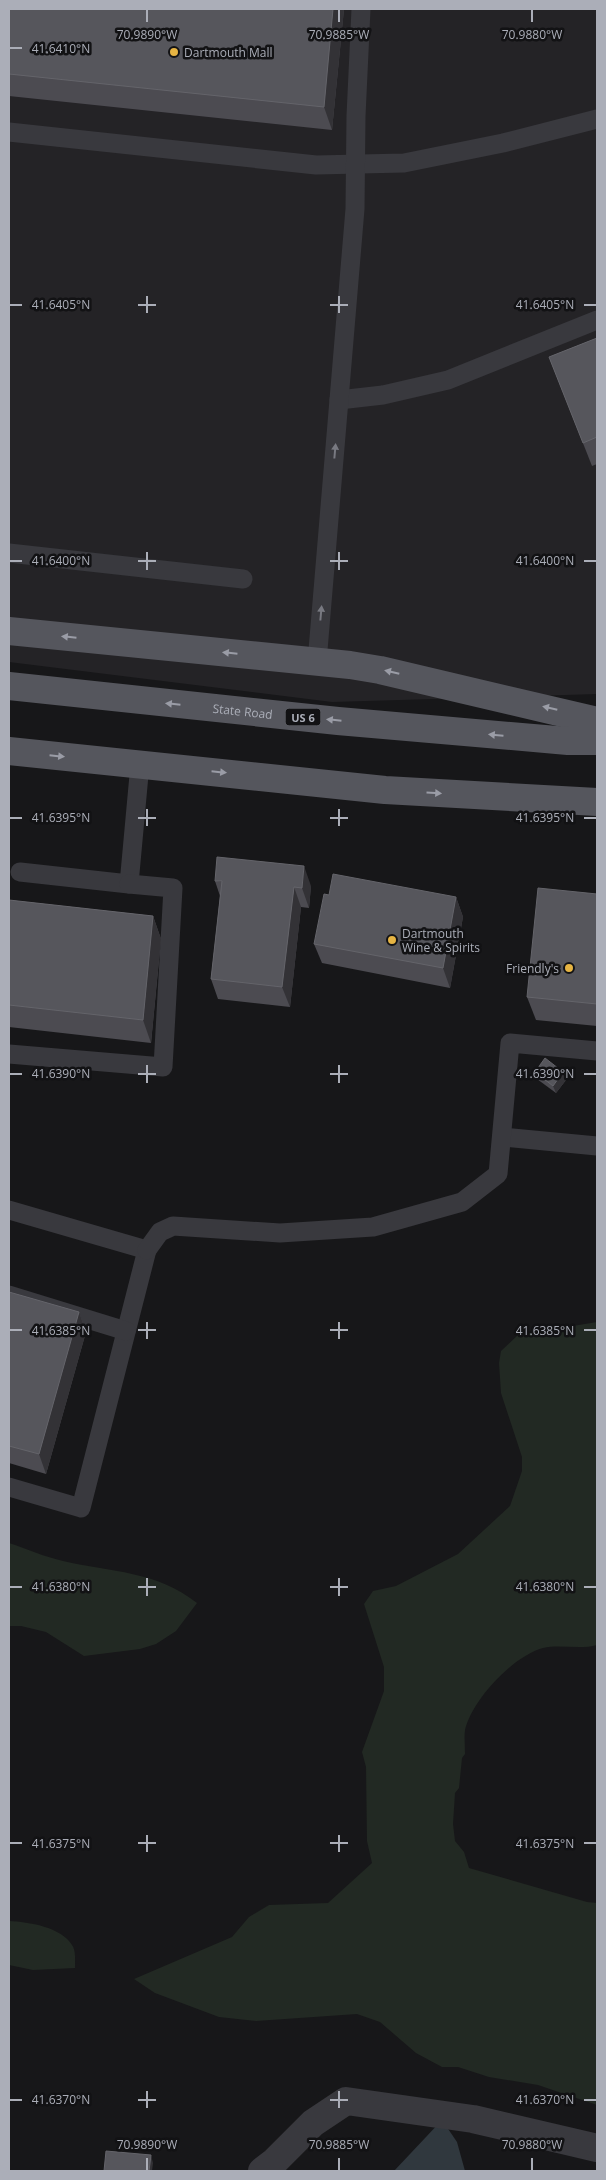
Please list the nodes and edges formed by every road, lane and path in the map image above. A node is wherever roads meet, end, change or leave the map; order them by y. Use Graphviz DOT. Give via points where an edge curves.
graph roads {
  1 [pos="361,9"];
  2 [pos="597,119"];
  3 [pos="9,132"];
  4 [pos="356,165"];
  5 [pos="597,320"];
  6 [pos="339,400"];
  7 [pos="9,553"];
  8 [pos="243,578"];
  9 [pos="9,631"];
  10 [pos="317,662"];
  11 [pos="9,686"];
  12 [pos="597,721"];
  13 [pos="597,741"];
  14 [pos="9,751"];
  15 [pos="140,764"];
  16 [pos="597,802"];
  17 [pos="20,872"];
  18 [pos="129,884"];
  19 [pos="597,1050"];
  20 [pos="9,1054"];
  21 [pos="502,1136"];
  22 [pos="597,1146"];
  23 [pos="9,1210"];
  24 [pos="147,1250"];
  25 [pos="9,1294"];
  26 [pos="126,1331"];
  27 [pos="9,1487"];
  28 [pos="597,2148"];
  29 [pos="262,2171"];
  1 -- 4 [label="lane"];
  2 -- 4 [label="lane" via="404,163"];
  3 -- 4 [label="lane" via="316,165"];
  4 -- 6 [label="lane"];
  5 -- 6 [label="lane" via="448,380 384,395"];
  10 -- 6 [label="lane, one-way"];
  7 -- 8 [label="lane"];
  10 -- 9 [label="main road, one-way"];
  12 -- 10 [label="main road, one-way" via="380,670"];
  13 -- 11 [label="main road, State Road / US 6, one-way" via="338,721"];
  14 -- 15 [label="main road, one-way"];
  15 -- 16 [label="main road, one-way" via="385,790"];
  15 -- 18 [label="lane"];
  17 -- 18 [label="lane"];
  18 -- 20 [label="lane" via="173,888 163,1067"];
  19 -- 21 [label="lane" via="510,1043"];
  21 -- 22 [label="lane"];
  21 -- 24 [label="lane" via="498,1174 462,1202 373,1227 280,1233 173,1226 160,1232"];
  23 -- 24 [label="lane"];
  24 -- 26 [label="lane"];
  25 -- 26 [label="lane"];
  26 -- 27 [label="lane" via="81,1508"];
  28 -- 29 [label="street" via="473,2119 346,2101 313,2123"];
}
